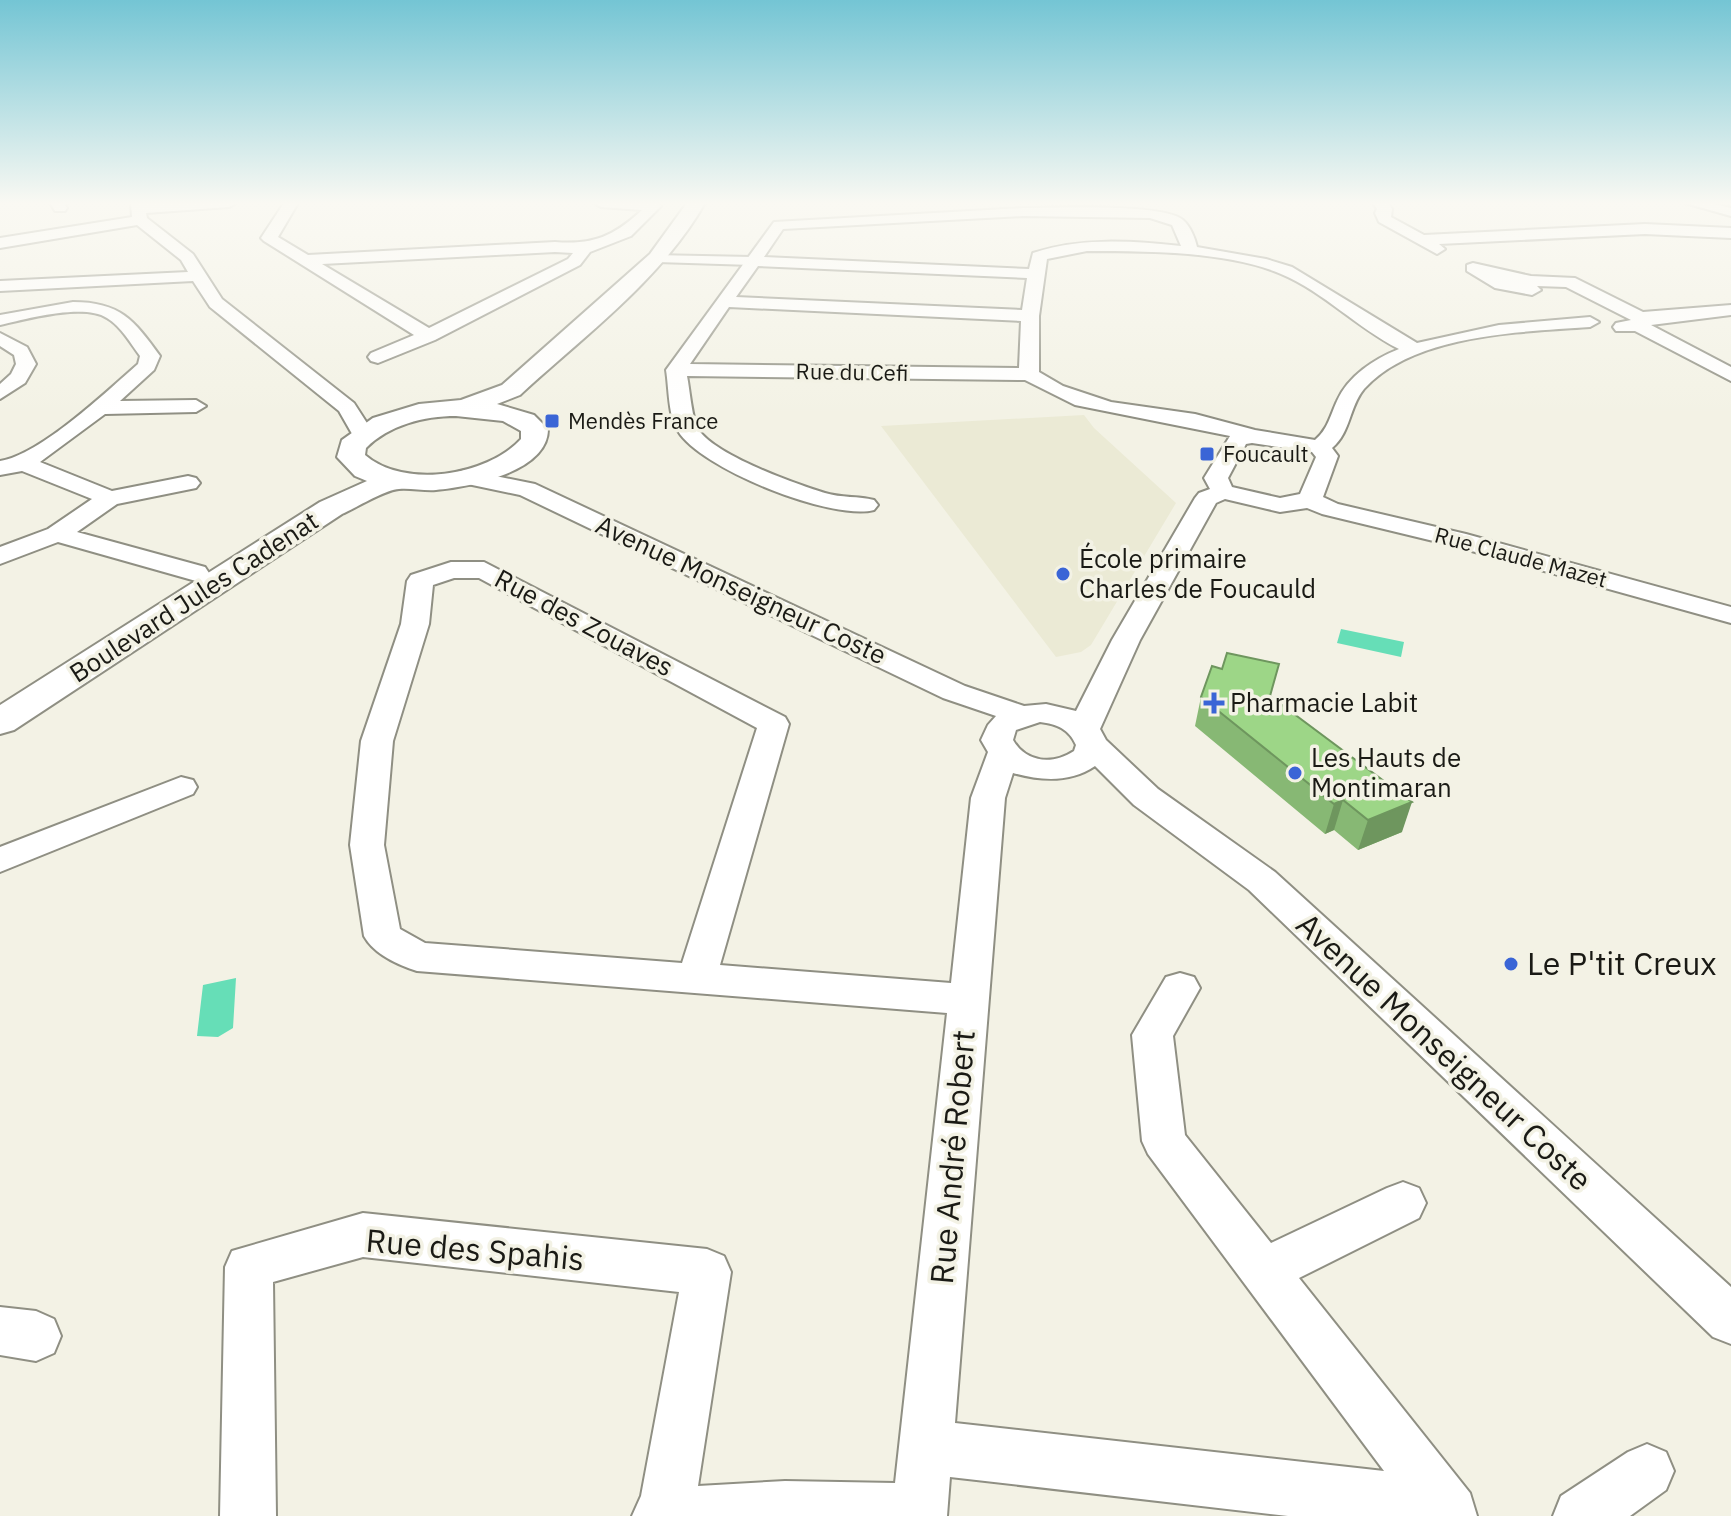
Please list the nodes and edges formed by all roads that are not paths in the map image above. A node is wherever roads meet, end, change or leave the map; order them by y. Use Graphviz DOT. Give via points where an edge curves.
graph roads {
  1 [pos="151,274"];
  2 [pos="328,274"];
  3 [pos="551,274"];
  4 [pos="641,274"];
  5 [pos="744,274"];
  6 [pos="845,274"];
  7 [pos="1038,274"];
  8 [pos="1293,274"];
  9 [pos="1496,274"];
  10 [pos="199,276"];
  11 [pos="130,280"];
  12 [pos="905,282"];
  13 [pos="0,286"];
  14 [pos="1532,286"];
  15 [pos="209,294"];
  16 [pos="725,302"];
  17 [pos="1731,310"];
  18 [pos="1030,316"];
  19 [pos="0,320"];
  20 [pos="1590,322"];
  21 [pos="1634,324"];
  22 [pos="428,336"];
  23 [pos="0,339"];
  24 [pos="1417,350"];
  25 [pos="378,357"];
  26 [pos="676,370"];
  27 [pos="1029,374"];
  28 [pos="1731,375"];
  29 [pos="1731,385"];
  30 [pos="0,393"];
  31 [pos="509,401"];
  32 [pos="196,406"];
  33 [pos="347,407"];
  34 [pos="100,408"];
  35 [pos="395,418"];
  36 [pos="363,434"];
  37 [pos="1251,436"];
  38 [pos="1319,447"];
  39 [pos="508,462"];
  40 [pos="12,466"];
  41 [pos="358,468"];
  42 [pos="466,477"];
  43 [pos="393,480"];
  44 [pos="188,483"];
  45 [pos="527,489"];
  46 [pos="1223,492"];
  47 [pos="110,498"];
  48 [pos="1310,500"];
  49 [pos="866,505"];
  50 [pos="57,534"];
  51 [pos="0,556"];
  52 [pos="196,573"];
  53 [pos="1731,615"];
  54 [pos="1102,682"];
  55 [pos="954,692"];
  56 [pos="0,700"];
  57 [pos="1031,714"];
  58 [pos="0,722"];
  59 [pos="1000,747"];
  60 [pos="1082,747"];
  61 [pos="1037,770"];
  62 [pos="181,787"];
  63 [pos="988,798"];
  64 [pos="0,860"];
  65 [pos="697,977"];
  66 [pos="1180,988"];
  67 [pos="968,999"];
  68 [pos="1403,1203"];
  69 [pos="1263,1271"];
  70 [pos="1731,1320"];
  71 [pos="925,1447"];
  72 [pos="1647,1471"];
  73 [pos="1448,1511"];
  74 [pos="919,1514"];
  75 [pos="248,1516"];
  76 [pos="662,1516"];
  77 [pos="1581,1516"];
  1 -- 11 [label="street"];
  2 -- 22 [label="street"];
  3 -- 22 [label="street"];
  4 -- 31 [label="street"];
  5 -- 16 [label="street"];
  6 -- 12 [label="street"];
  7 -- 12 [label="street"];
  7 -- 18 [label="street"];
  8 -- 24 [label="street"];
  9 -- 14 [label="street"];
  10 -- 11 [label="street"];
  10 -- 15 [label="street"];
  11 -- 13 [label="street"];
  11 -- 15 [label="street"];
  12 -- 16 [label="street"];
  12 -- 18 [label="street"];
  14 -- 20 [label="street"];
  14 -- 21 [label="street" via="1569,282"];
  15 -- 33 [label="street"];
  16 -- 26 [label="street"];
  17 -- 21 [label="street"];
  18 -- 27 [label="street"];
  19 -- 34 [label="street" via="62,309 113,314 150,356 147,366"];
  20 -- 21 [label="street"];
  20 -- 24 [label="street" via="1495,330"];
  21 -- 28 [label="street"];
  21 -- 29 [label="street"];
  22 -- 25 [label="street"];
  23 -- 30 [label="street" via="16,345 27,363 25,372"];
  24 -- 38 [label="street" via="1383,364 1356,387 1334,438"];
  26 -- 27 [label="street, Rue du Cefi"];
  26 -- 49 [label="street" via="686,428 702,447 824,501"];
  27 -- 37 [label="street" via="1088,405 1226,426"];
  31 -- 35 [label="street"];
  31 -- 39 [label="street" via="533,434 531,443"];
  32 -- 34 [label="street"];
  33 -- 35 [label="street"];
  33 -- 36 [label="street"];
  34 -- 40 [label="street"];
  35 -- 36 [label="street"];
  36 -- 41 [label="street" via="352,446"];
  37 -- 38 [label="street"];
  37 -- 46 [label="street" via="1238,440 1216,478"];
  38 -- 48 [label="street" via="1327,456"];
  39 -- 42 [label="street"];
  39 -- 45 [label="street, Avenue Monseigneur Coste"];
  40 -- 47 [label="street"];
  41 -- 43 [label="street"];
  41 -- 52 [label="street, Boulevard Jules Cadenat"];
  42 -- 43 [label="street"];
  42 -- 45 [label="street, Avenue Monseigneur Coste"];
  43 -- 58 [label="street, Boulevard Jules Cadenat" via="331,508"];
  44 -- 47 [label="street"];
  45 -- 55 [label="street, Avenue Monseigneur Coste"];
  46 -- 48 [label="street" via="1280,505"];
  46 -- 54 [label="street" via="1207,498"];
  47 -- 50 [label="street"];
  48 -- 53 [label="street, Rue Claude Mazet"];
  50 -- 51 [label="street"];
  50 -- 52 [label="street"];
  52 -- 56 [label="street, Boulevard Jules Cadenat"];
  54 -- 57 [label="street" via="1075,701"];
  54 -- 60 [label="street"];
  55 -- 57 [label="street, Avenue Monseigneur Coste"];
  55 -- 59 [label="street, Avenue Monseigneur Coste"];
  57 -- 59 [label="street" via="1003,725"];
  57 -- 60 [label="street, Avenue Monseigneur Coste" via="1059,716"];
  59 -- 61 [label="street" via="1021,765"];
  59 -- 63 [label="street, Rue André Robert"];
  60 -- 61 [label="street"];
  60 -- 70 [label="street, Avenue Monseigneur Coste" via="1262,881"];
  61 -- 63 [label="street"];
  62 -- 64 [label="street"];
  63 -- 67 [label="street, Rue André Robert"];
  65 -- 65 [label="street, Rue des Zouaves" via="774,724 484,570 451,570 420,581 415,624 377,741 367,845 383,936 417,957"];
  65 -- 67 [label="street, Rue des Zouaves"];
  66 -- 69 [label="street" via="1152,1035 1164,1141"];
  67 -- 71 [label="street, Rue André Robert"];
  68 -- 69 [label="street"];
  69 -- 73 [label="street"];
  71 -- 73 [label="street"];
  71 -- 74 [label="street, Rue André Robert"];
  72 -- 77 [label="street"];
  74 -- 76 [label="street, Rue des Spahis" via="785,1509"];
  75 -- 76 [label="street, Rue des Spahis" via="249,1267 363,1235 707,1272"];
}
